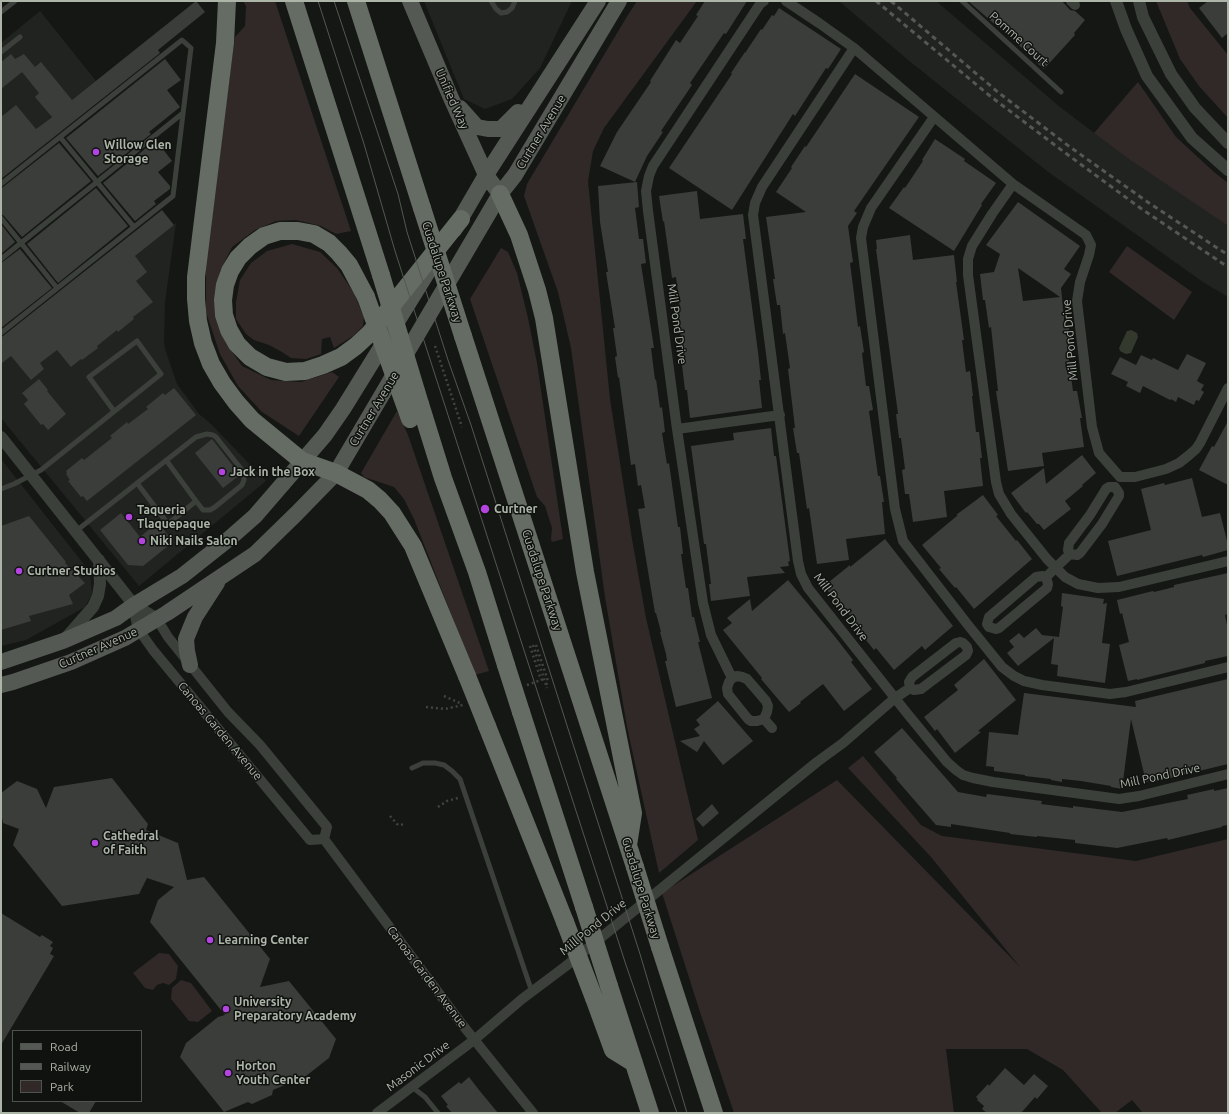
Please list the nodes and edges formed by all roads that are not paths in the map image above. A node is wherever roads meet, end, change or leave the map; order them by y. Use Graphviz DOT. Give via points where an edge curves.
graph roads {
  1 [pos="14,1"];
  2 [pos="227,1"];
  3 [pos="294,1"];
  4 [pos="356,1"];
  5 [pos="410,1"];
  6 [pos="491,1"];
  7 [pos="515,1"];
  8 [pos="598,1"];
  9 [pos="619,1"];
  10 [pos="764,1"];
  11 [pos="786,1"];
  12 [pos="962,1"];
  13 [pos="1116,1"];
  14 [pos="1139,1"];
  15 [pos="1,11"];
  16 [pos="20,37"];
  17 [pos="854,48"];
  18 [pos="1,52"];
  19 [pos="1061,92"];
  20 [pos="536,95"];
  21 [pos="451,98"];
  22 [pos="183,113"];
  23 [pos="934,116"];
  24 [pos="60,137"];
  25 [pos="1228,143"];
  26 [pos="1228,170"];
  27 [pos="486,174"];
  28 [pos="97,183"];
  29 [pos="1,184"];
  30 [pos="1013,184"];
  31 [pos="500,194"];
  32 [pos="1,218"];
  33 [pos="461,219"];
  34 [pos="134,227"];
  35 [pos="21,243"];
  36 [pos="1,259"];
  37 [pos="57,288"];
  38 [pos="1,333"];
  39 [pos="1228,388"];
  40 [pos="114,411"];
  41 [pos="415,412"];
  42 [pos="780,415"];
  43 [pos="678,429"];
  44 [pos="2,439"];
  45 [pos="166,460"];
  46 [pos="302,461"];
  47 [pos="336,473"];
  48 [pos="31,475"];
  49 [pos="1120,477"];
  50 [pos="137,483"];
  51 [pos="1115,487"];
  52 [pos="1,489"];
  53 [pos="196,501"];
  54 [pos="76,531"];
  55 [pos="1070,554"];
  56 [pos="99,560"];
  57 [pos="1228,561"];
  58 [pos="1056,567"];
  59 [pos="1046,577"];
  60 [pos="219,578"];
  61 [pos="134,605"];
  62 [pos="157,619"];
  63 [pos="989,627"];
  64 [pos="139,630"];
  65 [pos="977,636"];
  66 [pos="63,641"];
  67 [pos="966,645"];
  68 [pos="1,662"];
  69 [pos="190,665"];
  70 [pos="1228,667"];
  71 [pos="732,678"];
  72 [pos="1,685"];
  73 [pos="910,688"];
  74 [pos="895,698"];
  75 [pos="764,719"];
  76 [pos="772,728"];
  77 [pos="412,768"];
  78 [pos="1228,774"];
  79 [pos="324,839"];
  80 [pos="628,845"];
  81 [pos="532,992"];
  82 [pos="474,1040"];
  83 [pos="634,1063"];
  84 [pos="412,1087"];
  85 [pos="377,1113"];
  86 [pos="438,1113"];
  87 [pos="533,1113"];
  88 [pos="650,1113"];
  89 [pos="714,1113"];
  1 -- 15 [label="lane"];
  2 -- 46 [label="highway" via="224,50 196,277 198,322 211,364 236,402 252,420"];
  3 -- 41 [label="highway, bridge" via="381,275"];
  4 -- 80 [label="highway, Guadalupe Parkway, bridge"];
  5 -- 21 [label="main road, Unified Way"];
  6 -- 7 [label="lane" via="502,13 512,8"];
  8 -- 20 [label="main road, Curtner Avenue"];
  9 -- 31 [label="main road, Curtner Avenue" via="515,175"];
  10 -- 43 [label="street, Mill Pond Drive" via="659,156 649,176 646,191 648,211"];
  11 -- 17 [label="street, Mill Pond Drive"];
  12 -- 19 [label="lane, Pomme Court"];
  13 -- 26 [label="street" via="1147,76 1192,138"];
  14 -- 25 [label="street" via="1143,17 1170,74 1195,108"];
  16 -- 18 [label="lane"];
  17 -- 23 [label="street, Mill Pond Drive"];
  17 -- 42 [label="street, Mill Pond Drive" via="762,187 755,203 754,224"];
  20 -- 21 [label="main road" via="501,129 478,127"];
  20 -- 27 [label="main road, Curtner Avenue"];
  21 -- 27 [label="main road, Unified Way"];
  22 -- 24 [label="lane" via="192,48 182,40"];
  22 -- 28 [label="lane"];
  22 -- 34 [label="lane" via="173,196"];
  23 -- 30 [label="street, Mill Pond Drive"];
  23 -- 65 [label="street" via="871,208 860,238 895,509 902,541"];
  24 -- 28 [label="lane"];
  24 -- 29 [label="lane"];
  27 -- 31 [label="main road, Unified Way"];
  27 -- 33 [label="main road, Curtner Avenue"];
  28 -- 34 [label="lane"];
  28 -- 35 [label="lane"];
  30 -- 49 [label="street, Mill Pond Drive" via="1086,235 1091,244 1077,301 1085,371 1092,427 1099,453"];
  30 -- 58 [label="street" via="972,246 968,259 968,275 999,494 1011,514"];
  31 -- 47 [label="main road, Curtner Avenue"];
  31 -- 80 [label="highway" via="520,235 544,318 582,552 633,813"];
  32 -- 35 [label="lane"];
  33 -- 41 [label="highway, bridge" via="370,333 341,357 304,371 286,372 267,367 250,357 237,344 224,315 225,285 238,258 264,236 298,231 314,234 329,243 349,265 366,297"];
  33 -- 46 [label="main road, Curtner Avenue" via="343,409"];
  34 -- 37 [label="lane"];
  35 -- 36 [label="lane"];
  35 -- 37 [label="lane"];
  37 -- 38 [label="lane"];
  39 -- 49 [label="street" via="1196,449 1188,456 1166,469 1135,477"];
  40 -- 40 [label="lane" via="161,374 137,341 89,377"];
  40 -- 48 [label="lane"];
  41 -- 83 [label="highway, bridge" via="431,443 477,572"];
  42 -- 43 [label="street"];
  42 -- 74 [label="street, Mill Pond Drive" via="801,574 808,588"];
  43 -- 71 [label="street, Mill Pond Drive" via="702,603 711,635"];
  44 -- 48 [label="street, Canoas Garden Avenue"];
  45 -- 50 [label="lane"];
  45 -- 53 [label="lane"];
  45 -- 53 [label="lane" via="196,437 207,434 216,437 242,470 242,485 216,507 203,510"];
  46 -- 47 [label="highway"];
  46 -- 61 [label="main road, Curtner Avenue" via="255,516 230,538 182,576"];
  47 -- 60 [label="main road, Curtner Avenue" via="255,554"];
  47 -- 83 [label="highway, bridge" via="368,490 380,500 403,528 413,546 565,922 613,1050"];
  48 -- 52 [label="lane"];
  48 -- 54 [label="street, Canoas Garden Avenue"];
  49 -- 51 [label="street, Mill Pond Drive"];
  50 -- 53 [label="lane" via="168,524"];
  50 -- 54 [label="lane"];
  51 -- 55 [label="street, Mill Pond Drive" via="1106,489 1069,543"];
  51 -- 55 [label="street, Mill Pond Drive" via="1119,496 1102,524 1080,553"];
  54 -- 56 [label="street, Canoas Garden Avenue"];
  55 -- 58 [label="street, Mill Pond Drive"];
  56 -- 61 [label="street, Canoas Garden Avenue"];
  56 -- 66 [label="street" via="98,596 93,607"];
  57 -- 58 [label="street" via="1119,587 1098,588 1078,584 1065,577"];
  58 -- 59 [label="street, Mill Pond Drive"];
  59 -- 63 [label="street, Mill Pond Drive" via="1036,577 989,617"];
  59 -- 63 [label="street, Mill Pond Drive" via="1047,588 999,628"];
  60 -- 62 [label="main road, Curtner Avenue"];
  60 -- 69 [label="main road" via="195,617 186,639"];
  61 -- 62 [label="street, Canoas Garden Avenue"];
  61 -- 64 [label="street, Canoas Garden Avenue"];
  61 -- 66 [label="main road, Curtner Avenue" via="116,618"];
  62 -- 64 [label="main road, Curtner Avenue"];
  62 -- 69 [label="street, Canoas Garden Avenue"];
  63 -- 65 [label="street, Mill Pond Drive"];
  64 -- 72 [label="main road, Curtner Avenue" via="71,662"];
  64 -- 79 [label="street, Canoas Garden Avenue" via="152,650 310,840"];
  65 -- 67 [label="street, Mill Pond Drive"];
  65 -- 70 [label="street" via="1002,667 1024,681 1110,694"];
  66 -- 68 [label="main road, Curtner Avenue"];
  67 -- 73 [label="street, Mill Pond Drive" via="956,643 912,677 909,682"];
  67 -- 73 [label="street, Mill Pond Drive" via="966,655 921,689"];
  69 -- 79 [label="street, Canoas Garden Avenue" via="327,827"];
  71 -- 75 [label="street" via="737,676 747,679 766,702 768,706"];
  71 -- 75 [label="street" via="727,688 728,694 751,722"];
  73 -- 74 [label="street, Mill Pond Drive"];
  74 -- 78 [label="street, Mill Pond Drive" via="947,762 963,775 973,778 1119,799"];
  74 -- 81 [label="street, Mill Pond Drive"];
  75 -- 76 [label="street"];
  77 -- 81 [label="lane" via="423,763 444,765 460,779"];
  79 -- 82 [label="street, Canoas Garden Avenue"];
  80 -- 89 [label="highway, Guadalupe Parkway, bridge"];
  81 -- 82 [label="street, Mill Pond Drive"];
  82 -- 84 [label="street, Masonic Drive"];
  82 -- 87 [label="street, Canoas Garden Avenue"];
  83 -- 88 [label="highway"];
  84 -- 85 [label="street, Masonic Drive"];
  84 -- 86 [label="lane" via="425,1097"];
}
